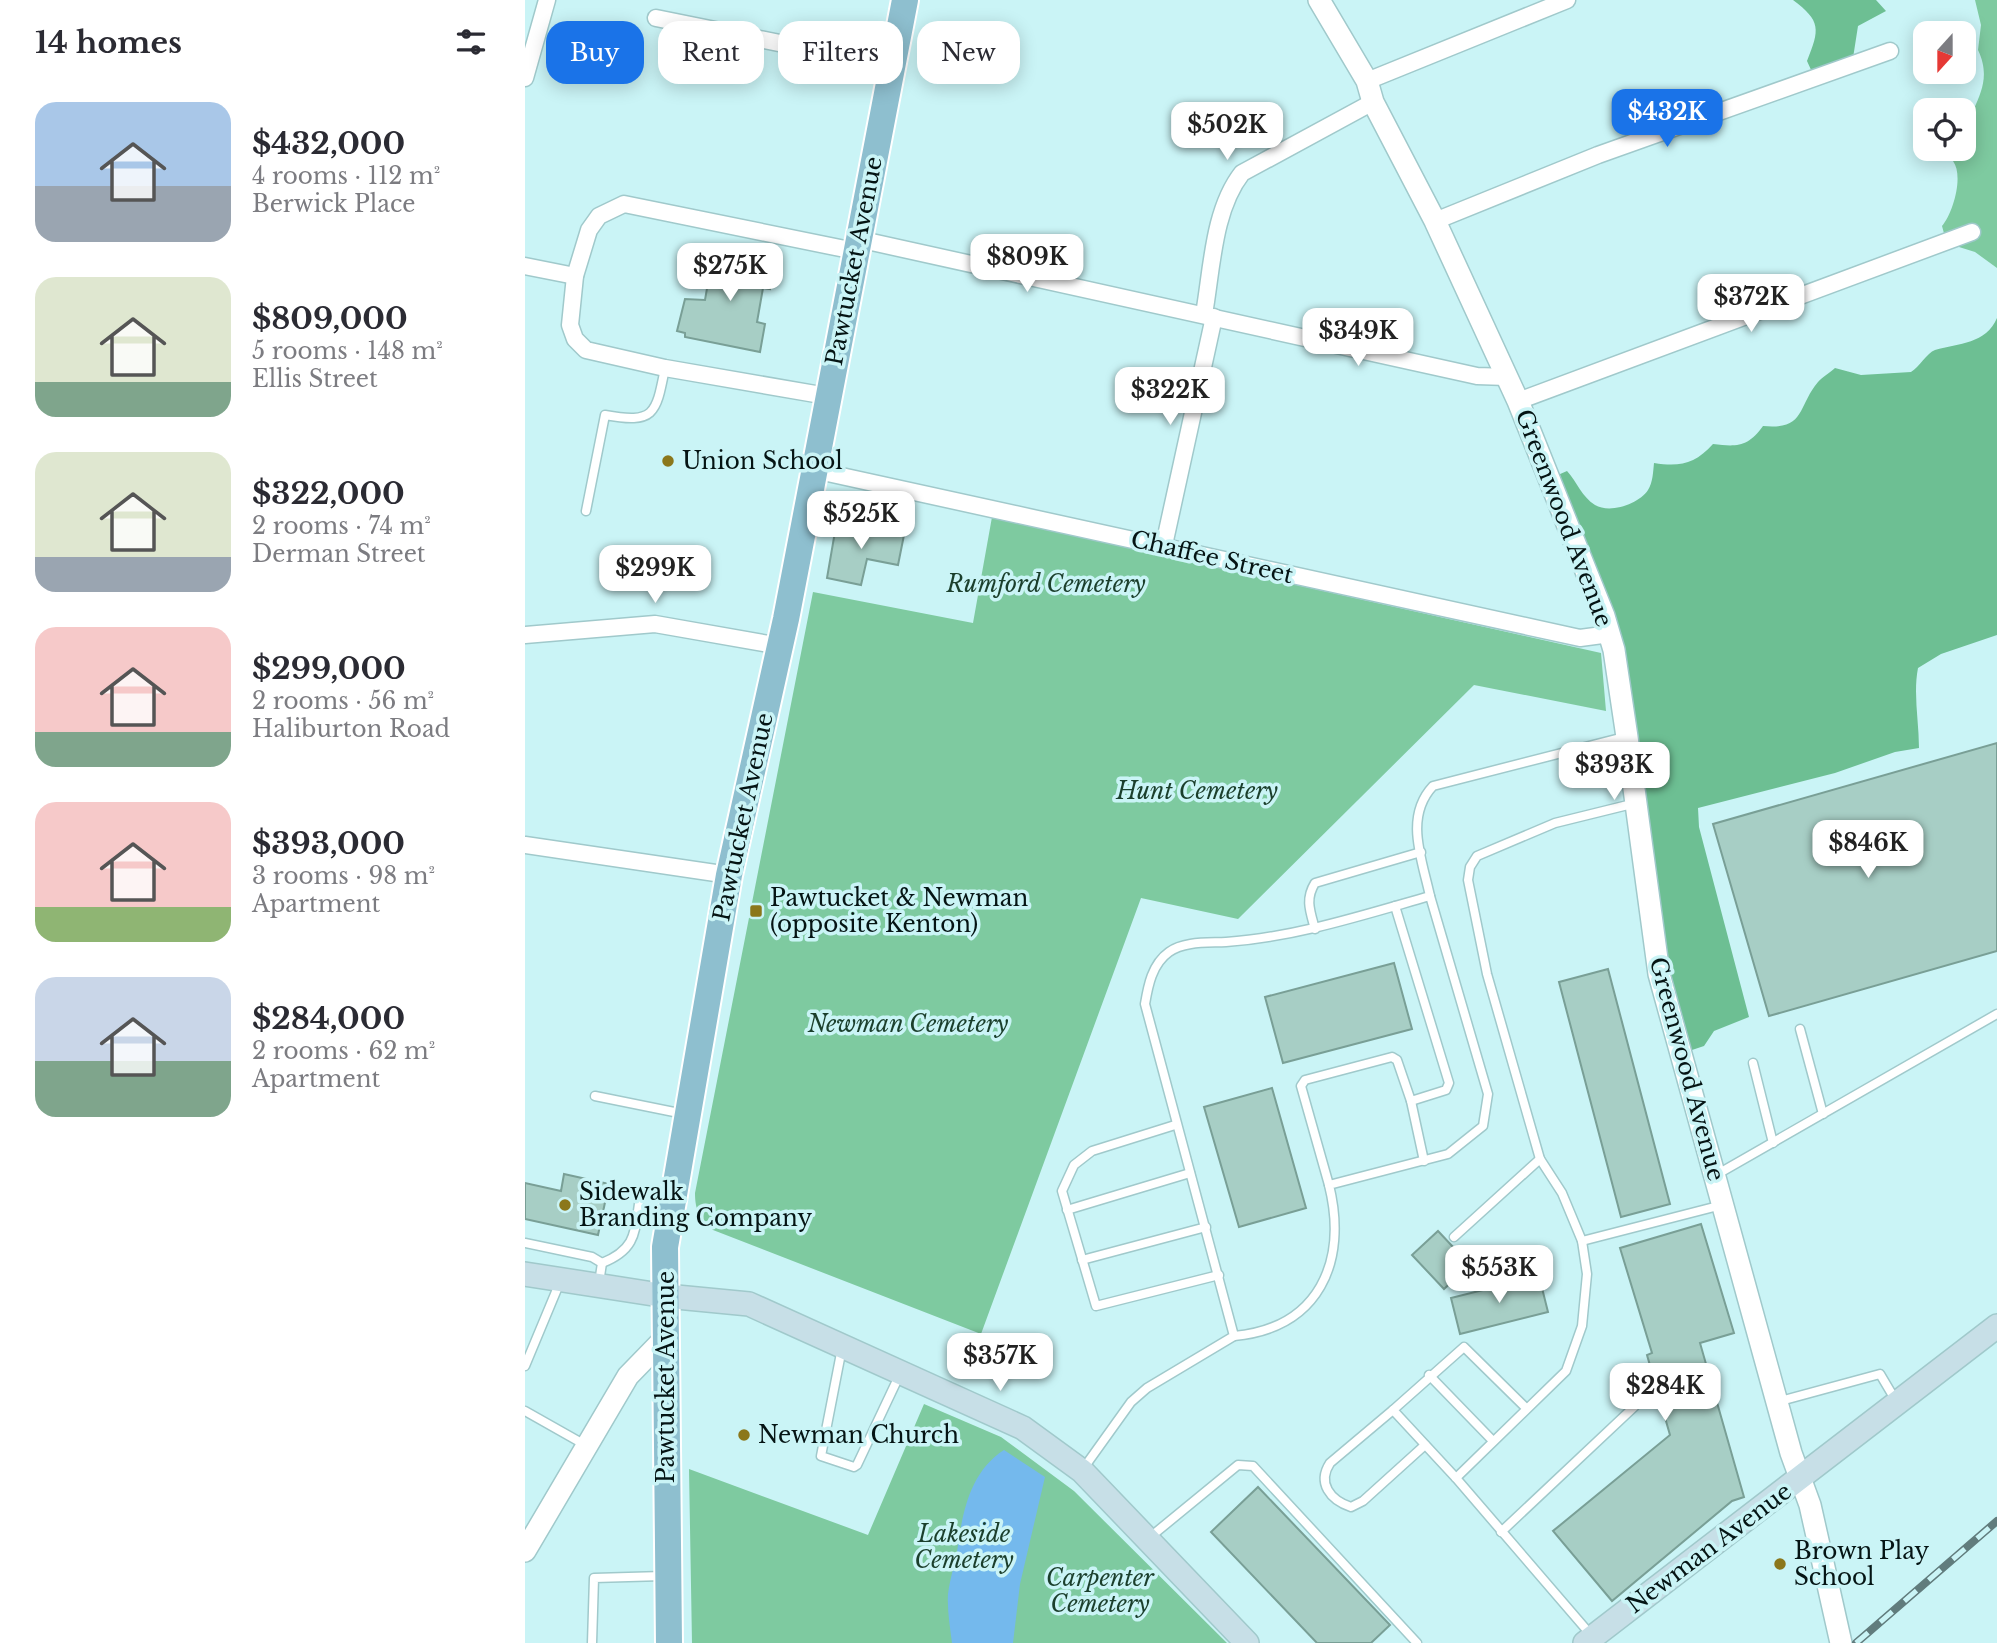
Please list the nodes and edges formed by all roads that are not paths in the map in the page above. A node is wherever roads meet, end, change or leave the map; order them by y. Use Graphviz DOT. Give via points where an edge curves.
graph roads {
  1 [pos="547,0"];
  2 [pos="905,0"];
  3 [pos="1319,0"];
  4 [pos="1566,0"];
  5 [pos="656,18"];
  6 [pos="901,21"];
  7 [pos="778,43"];
  8 [pos="1890,51"];
  9 [pos="525,78"];
  10 [pos="1367,81"];
  11 [pos="889,84"];
  12 [pos="1373,102"];
  13 [pos="1435,222"];
  14 [pos="1972,232"];
  15 [pos="856,245"];
  16 [pos="525,265"];
  17 [pos="575,276"];
  18 [pos="1209,315"];
  19 [pos="665,368"];
  20 [pos="1507,377"];
  21 [pos="827,396"];
  22 [pos="1518,401"];
  23 [pos="814,470"];
  24 [pos="586,511"];
  25 [pos="1164,545"];
  26 [pos="1609,634"];
  27 [pos="525,635"];
  28 [pos="780,646"];
  29 [pos="1627,737"];
  30 [pos="1636,803"];
  31 [pos="525,845"];
  32 [pos="1421,852"];
  33 [pos="729,875"];
  34 [pos="1430,896"];
  35 [pos="1395,906"];
  36 [pos="1315,929"];
  37 [pos="1997,1014"];
  38 [pos="1800,1029"];
  39 [pos="1753,1063"];
  40 [pos="595,1096"];
  41 [pos="1411,1101"];
  42 [pos="687,1114"];
  43 [pos="1823,1114"];
  44 [pos="1175,1125"];
  45 [pos="1773,1143"];
  46 [pos="1540,1159"];
  47 [pos="1424,1161"];
  48 [pos="1190,1173"];
  49 [pos="1716,1175"];
  50 [pos="1329,1185"];
  51 [pos="641,1192"];
  52 [pos="1724,1205"];
  53 [pos="1067,1210"];
  54 [pos="1206,1227"];
  55 [pos="1454,1237"];
  56 [pos="1583,1241"];
  57 [pos="525,1243"];
  58 [pos="1083,1260"];
  59 [pos="525,1274"];
  60 [pos="601,1275"];
  61 [pos="1219,1275"];
  62 [pos="561,1280"];
  63 [pos="666,1296"];
  64 [pos="1997,1326"];
  65 [pos="1234,1336"];
  66 [pos="665,1338"];
  67 [pos="842,1346"];
  68 [pos="525,1366"];
  69 [pos="901,1371"];
  70 [pos="1429,1375"];
  71 [pos="1777,1402"];
  72 [pos="1898,1403"];
  73 [pos="1635,1406"];
  74 [pos="1526,1408"];
  75 [pos="1393,1410"];
  76 [pos="525,1411"];
  77 [pos="1493,1441"];
  78 [pos="1425,1445"];
  79 [pos="587,1446"];
  80 [pos="1082,1471"];
  81 [pos="1456,1478"];
  82 [pos="1800,1480"];
  83 [pos="1501,1532"];
  84 [pos="1149,1538"];
  85 [pos="525,1551"];
  86 [pos="668,1576"];
  87 [pos="1840,1636"];
  88 [pos="1589,1640"];
  89 [pos="592,1643"];
  90 [pos="669,1643"];
  91 [pos="1247,1643"];
  92 [pos="1417,1643"];
  1 -- 9 [label="street"];
  2 -- 6 [label="main road, Pawtucket Avenue"];
  3 -- 10 [label="street, Greenwood Avenue"];
  4 -- 10 [label="street"];
  5 -- 7 [label="street"];
  8 -- 13 [label="street" via="1598,155"];
  10 -- 12 [label="street, Greenwood Avenue"];
  11 -- 15 [label="main road, Pawtucket Avenue"];
  12 -- 13 [label="street, Greenwood Avenue"];
  12 -- 18 [label="street" via="1256,162 1231,186 1224,204"];
  13 -- 20 [label="street, Greenwood Avenue"];
  14 -- 22 [label="street"];
  15 -- 17 [label="street" via="624,204 599,216 589,230"];
  15 -- 18 [label="street"];
  15 -- 21 [label="main road, Pawtucket Avenue"];
  16 -- 17 [label="street"];
  17 -- 19 [label="street" via="570,325 575,339 586,350"];
  18 -- 20 [label="street" via="1476,376"];
  18 -- 25 [label="street"];
  19 -- 21 [label="street"];
  19 -- 24 [label="lane" via="659,402 649,414 635,420 605,415"];
  20 -- 22 [label="street, Greenwood Avenue"];
  21 -- 23 [label="main road, Pawtucket Avenue"];
  22 -- 26 [label="street, Greenwood Avenue"];
  23 -- 25 [label="street, Chaffee Street"];
  23 -- 28 [label="main road, Pawtucket Avenue"];
  25 -- 26 [label="street, Chaffee Street" via="1580,638"];
  26 -- 29 [label="street, Greenwood Avenue"];
  27 -- 28 [label="street" via="655,624"];
  28 -- 33 [label="main road, Pawtucket Avenue"];
  29 -- 30 [label="street, Greenwood Avenue"];
  29 -- 32 [label="lane" via="1433,786 1424,795 1415,825"];
  30 -- 46 [label="lane" via="1555,823 1477,856 1470,867 1468,880 1487,974"];
  30 -- 49 [label="street, Greenwood Avenue" via="1659,974"];
  31 -- 33 [label="street"];
  32 -- 34 [label="lane"];
  32 -- 36 [label="lane" via="1315,883 1308,892"];
  33 -- 42 [label="main road, Pawtucket Avenue"];
  34 -- 35 [label="lane"];
  34 -- 47 [label="lane" via="1488,1094 1483,1126 1448,1154"];
  35 -- 36 [label="lane"];
  35 -- 41 [label="lane" via="1448,1083 1446,1090"];
  36 -- 44 [label="lane" via="1254,940 1184,945 1168,952 1156,965 1145,1004"];
  37 -- 43 [label="lane"];
  38 -- 43 [label="lane"];
  39 -- 45 [label="lane"];
  40 -- 42 [label="lane"];
  41 -- 47 [label="lane"];
  41 -- 50 [label="lane" via="1398,1060 1392,1057 1305,1080 1301,1086"];
  42 -- 63 [label="main road, Pawtucket Avenue" via="665,1247"];
  43 -- 45 [label="lane"];
  44 -- 48 [label="lane"];
  44 -- 53 [label="lane" via="1092,1151 1074,1165 1062,1191"];
  45 -- 49 [label="lane"];
  46 -- 55 [label="lane"];
  46 -- 56 [label="lane" via="1562,1193"];
  47 -- 50 [label="lane"];
  48 -- 53 [label="lane"];
  48 -- 54 [label="lane"];
  49 -- 52 [label="street, Greenwood Avenue"];
  50 -- 65 [label="lane" via="1335,1209 1333,1258 1321,1287 1298,1316 1261,1334"];
  51 -- 60 [label="lane" via="631,1241"];
  52 -- 56 [label="lane"];
  52 -- 71 [label="street, Greenwood Avenue"];
  53 -- 58 [label="lane"];
  54 -- 58 [label="lane"];
  54 -- 61 [label="lane"];
  56 -- 74 [label="lane" via="1587,1273 1582,1326 1566,1371"];
  57 -- 60 [label="lane" via="592,1257"];
  58 -- 61 [label="lane" via="1096,1306"];
  59 -- 62 [label="main road"];
  60 -- 62 [label="main road"];
  60 -- 63 [label="main road"];
  61 -- 65 [label="lane"];
  62 -- 68 [label="lane"];
  63 -- 66 [label="main road, Pawtucket Avenue"];
  63 -- 67 [label="main road" via="749,1304"];
  64 -- 72 [label="main road, Newman Avenue"];
  65 -- 80 [label="lane" via="1131,1402"];
  66 -- 79 [label="street" via="628,1376"];
  66 -- 86 [label="main road, Pawtucket Avenue"];
  67 -- 69 [label="main road"];
  67 -- 69 [label="lane" via="821,1456 857,1465"];
  69 -- 80 [label="main road" via="1023,1428"];
  70 -- 74 [label="lane" via="1464,1347"];
  70 -- 75 [label="lane"];
  70 -- 77 [label="lane"];
  71 -- 72 [label="lane" via="1880,1374"];
  71 -- 82 [label="street, Greenwood Avenue"];
  72 -- 82 [label="main road, Newman Avenue"];
  73 -- 83 [label="lane"];
  74 -- 77 [label="lane"];
  75 -- 78 [label="lane"];
  75 -- 78 [label="lane" via="1330,1463 1323,1474 1324,1486 1340,1503 1352,1507"];
  76 -- 79 [label="lane"];
  77 -- 81 [label="lane"];
  78 -- 81 [label="lane"];
  79 -- 85 [label="street"];
  80 -- 84 [label="main road"];
  81 -- 83 [label="lane"];
  82 -- 87 [label="street, Greenwood Avenue" via="1817,1532"];
  82 -- 88 [label="main road, Newman Avenue"];
  83 -- 88 [label="lane"];
  84 -- 91 [label="main road"];
  84 -- 92 [label="lane" via="1238,1465 1254,1466"];
  86 -- 89 [label="lane" via="594,1578"];
  86 -- 90 [label="main road, Pawtucket Avenue"];
}
